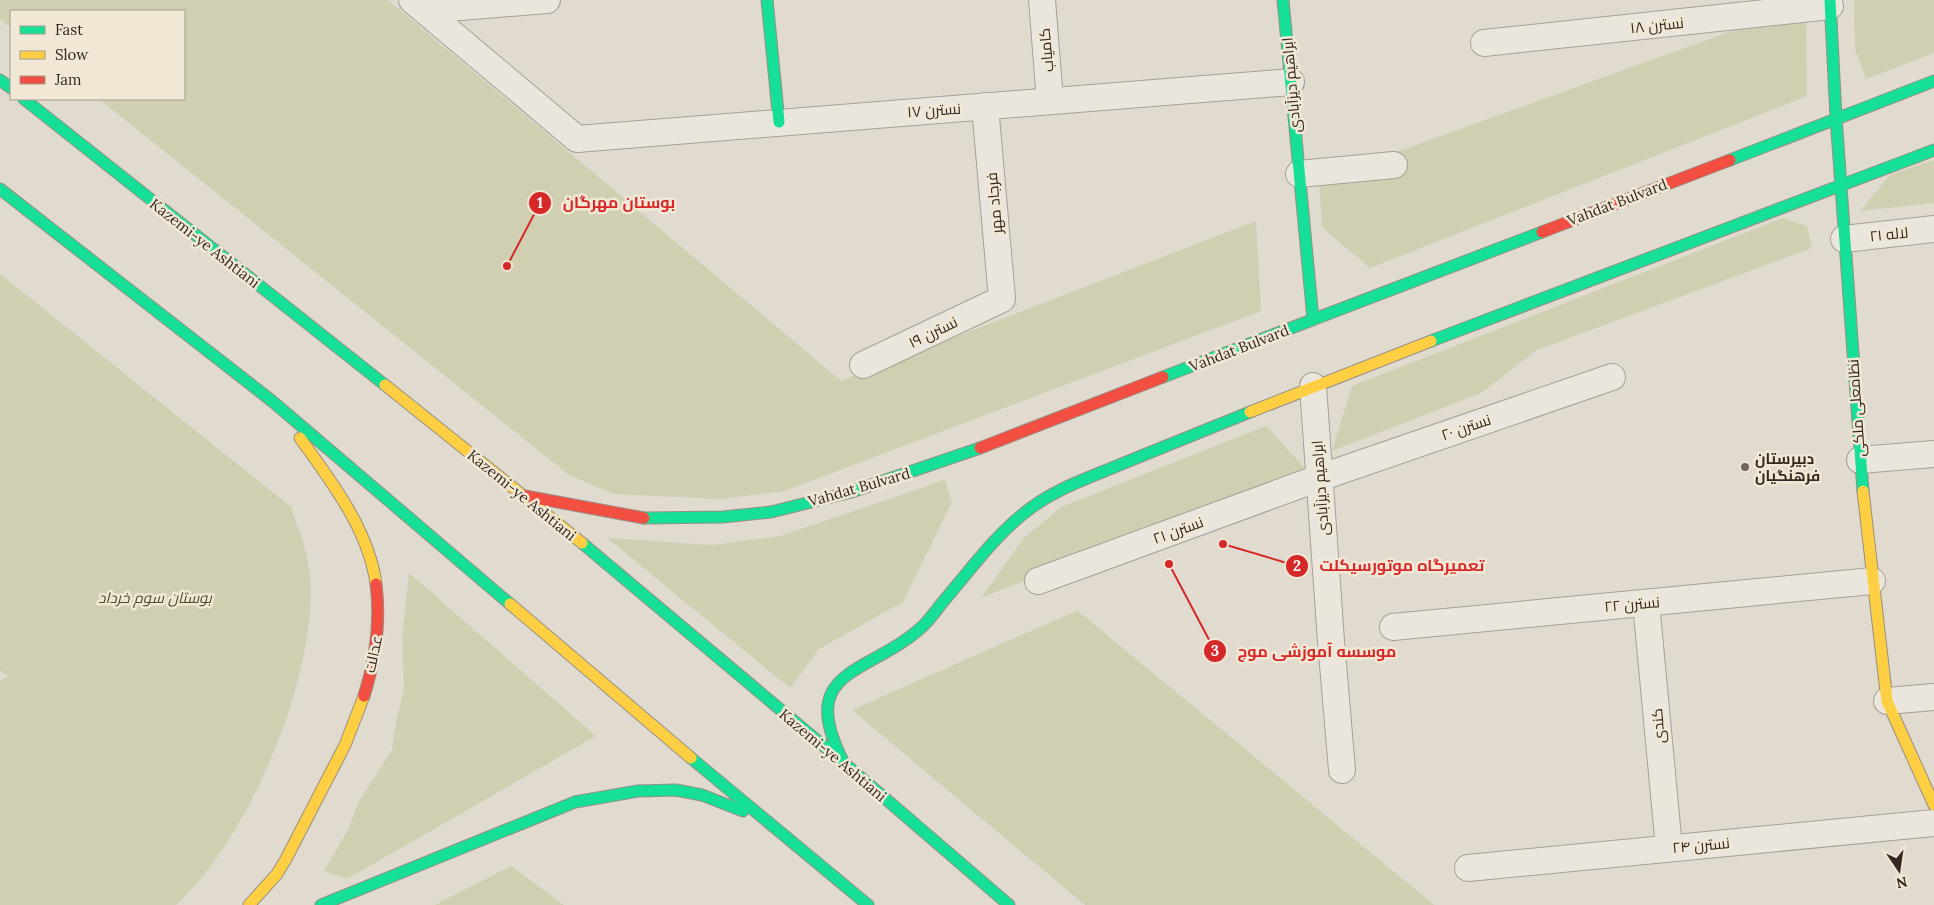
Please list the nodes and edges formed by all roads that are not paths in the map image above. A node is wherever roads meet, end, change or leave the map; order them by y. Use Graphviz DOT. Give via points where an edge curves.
graph roads {
  1 [pos="547,0"];
  2 [pos="767,0"];
  3 [pos="1042,0"];
  4 [pos="1283,0"];
  5 [pos="1830,3"];
  6 [pos="418,5"];
  7 [pos="1484,43"];
  8 [pos="1934,80"];
  9 [pos="1291,82"];
  10 [pos="25,100"];
  11 [pos="1050,101"];
  12 [pos="986,106"];
  13 [pos="1836,117"];
  14 [pos="779,122"];
  15 [pos="1934,150"];
  16 [pos="1394,165"];
  17 [pos="1299,174"];
  18 [pos="1841,186"];
  19 [pos="0,189"];
  20 [pos="1934,229"];
  21 [pos="1844,239"];
  22 [pos="1002,299"];
  23 [pos="1313,319"];
  24 [pos="863,365"];
  25 [pos="1612,376"];
  26 [pos="1313,386"];
  27 [pos="272,401"];
  28 [pos="1934,454"];
  29 [pos="1860,460"];
  30 [pos="1319,478"];
  31 [pos="525,496"];
  32 [pos="1038,581"];
  33 [pos="1872,581"];
  34 [pos="1646,603"];
  35 [pos="1393,627"];
  36 [pos="1934,697"];
  37 [pos="1887,701"];
  38 [pos="844,763"];
  39 [pos="1342,770"];
  40 [pos="1934,805"];
  41 [pos="764,820"];
  42 [pos="1934,823"];
  43 [pos="1670,848"];
  44 [pos="1468,868"];
  45 [pos="249,905"];
  46 [pos="321,905"];
  47 [pos="868,905"];
  48 [pos="1009,905"];
  1 -- 6 [label="street"];
  2 -- 14 [label="street"];
  3 -- 11 [label="street, کامیاب"];
  4 -- 9 [label="street, ابراهیم دیزآبادی"];
  5 -- 7 [label="street, نسترن ۱۸"];
  5 -- 13 [label="street, نظامعلی ملکی"];
  6 -- 14 [label="street, نسترن ۱۷" via="577,138"];
  8 -- 13 [label="street, Vahdat Bulvard"];
  9 -- 11 [label="street, نسترن ۱۷"];
  9 -- 17 [label="street, ابراهیم دیزآبادی"];
  10 -- 31 [label="street, Kazemi-ye Ashtiani"];
  11 -- 12 [label="street, نسترن ۱۷"];
  12 -- 14 [label="street, نسترن ۱۷"];
  12 -- 22 [label="street, فرجاد مهر"];
  13 -- 18 [label="street, نظامعلی ملکی"];
  13 -- 23 [label="street, Vahdat Bulvard"];
  15 -- 18 [label="street"];
  16 -- 17 [label="street"];
  17 -- 23 [label="street, ابراهیم دیزآبادی"];
  18 -- 21 [label="street, نظامعلی ملکی"];
  18 -- 26 [label="street"];
  19 -- 27 [label="street"];
  20 -- 21 [label="street, لاله ۲۱"];
  21 -- 29 [label="street, نظامعلی ملکی"];
  22 -- 24 [label="street, نسترن ۱۹"];
  23 -- 31 [label="street, Vahdat Bulvard" via="938,464 852,492 771,512 723,517 643,518"];
  25 -- 30 [label="street, نسترن ۲۰"];
  26 -- 30 [label="street, ابراهیم دیزآبادی"];
  26 -- 38 [label="street" via="1056,491 1033,504 996,537 974,568 921,628 832,690 826,712 828,732"];
  27 -- 41 [label="street"];
  27 -- 45 [label="street, عدالت" via="337,489 369,554 380,611 377,650 354,726 319,800 278,873"];
  28 -- 29 [label="street"];
  29 -- 33 [label="street, نظامعلی ملکی"];
  30 -- 32 [label="street, نسترن ۲۱"];
  30 -- 39 [label="street, ابراهیم دیزآبادی"];
  31 -- 38 [label="street, Kazemi-ye Ashtiani"];
  33 -- 34 [label="street, نسترن ۲۲"];
  33 -- 37 [label="street, نظامعلی ملکی"];
  34 -- 35 [label="street, نسترن ۲۲"];
  34 -- 43 [label="street, کندی"];
  36 -- 37 [label="street"];
  37 -- 40 [label="street, نظامعلی ملکی"];
  38 -- 48 [label="street, Kazemi-ye Ashtiani"];
  41 -- 46 [label="street" via="708,797 676,790 609,795 575,802"];
  41 -- 47 [label="street"];
  42 -- 43 [label="street, نسترن ۲۴"];
  43 -- 44 [label="street, نسترن ۲۴"];
}
